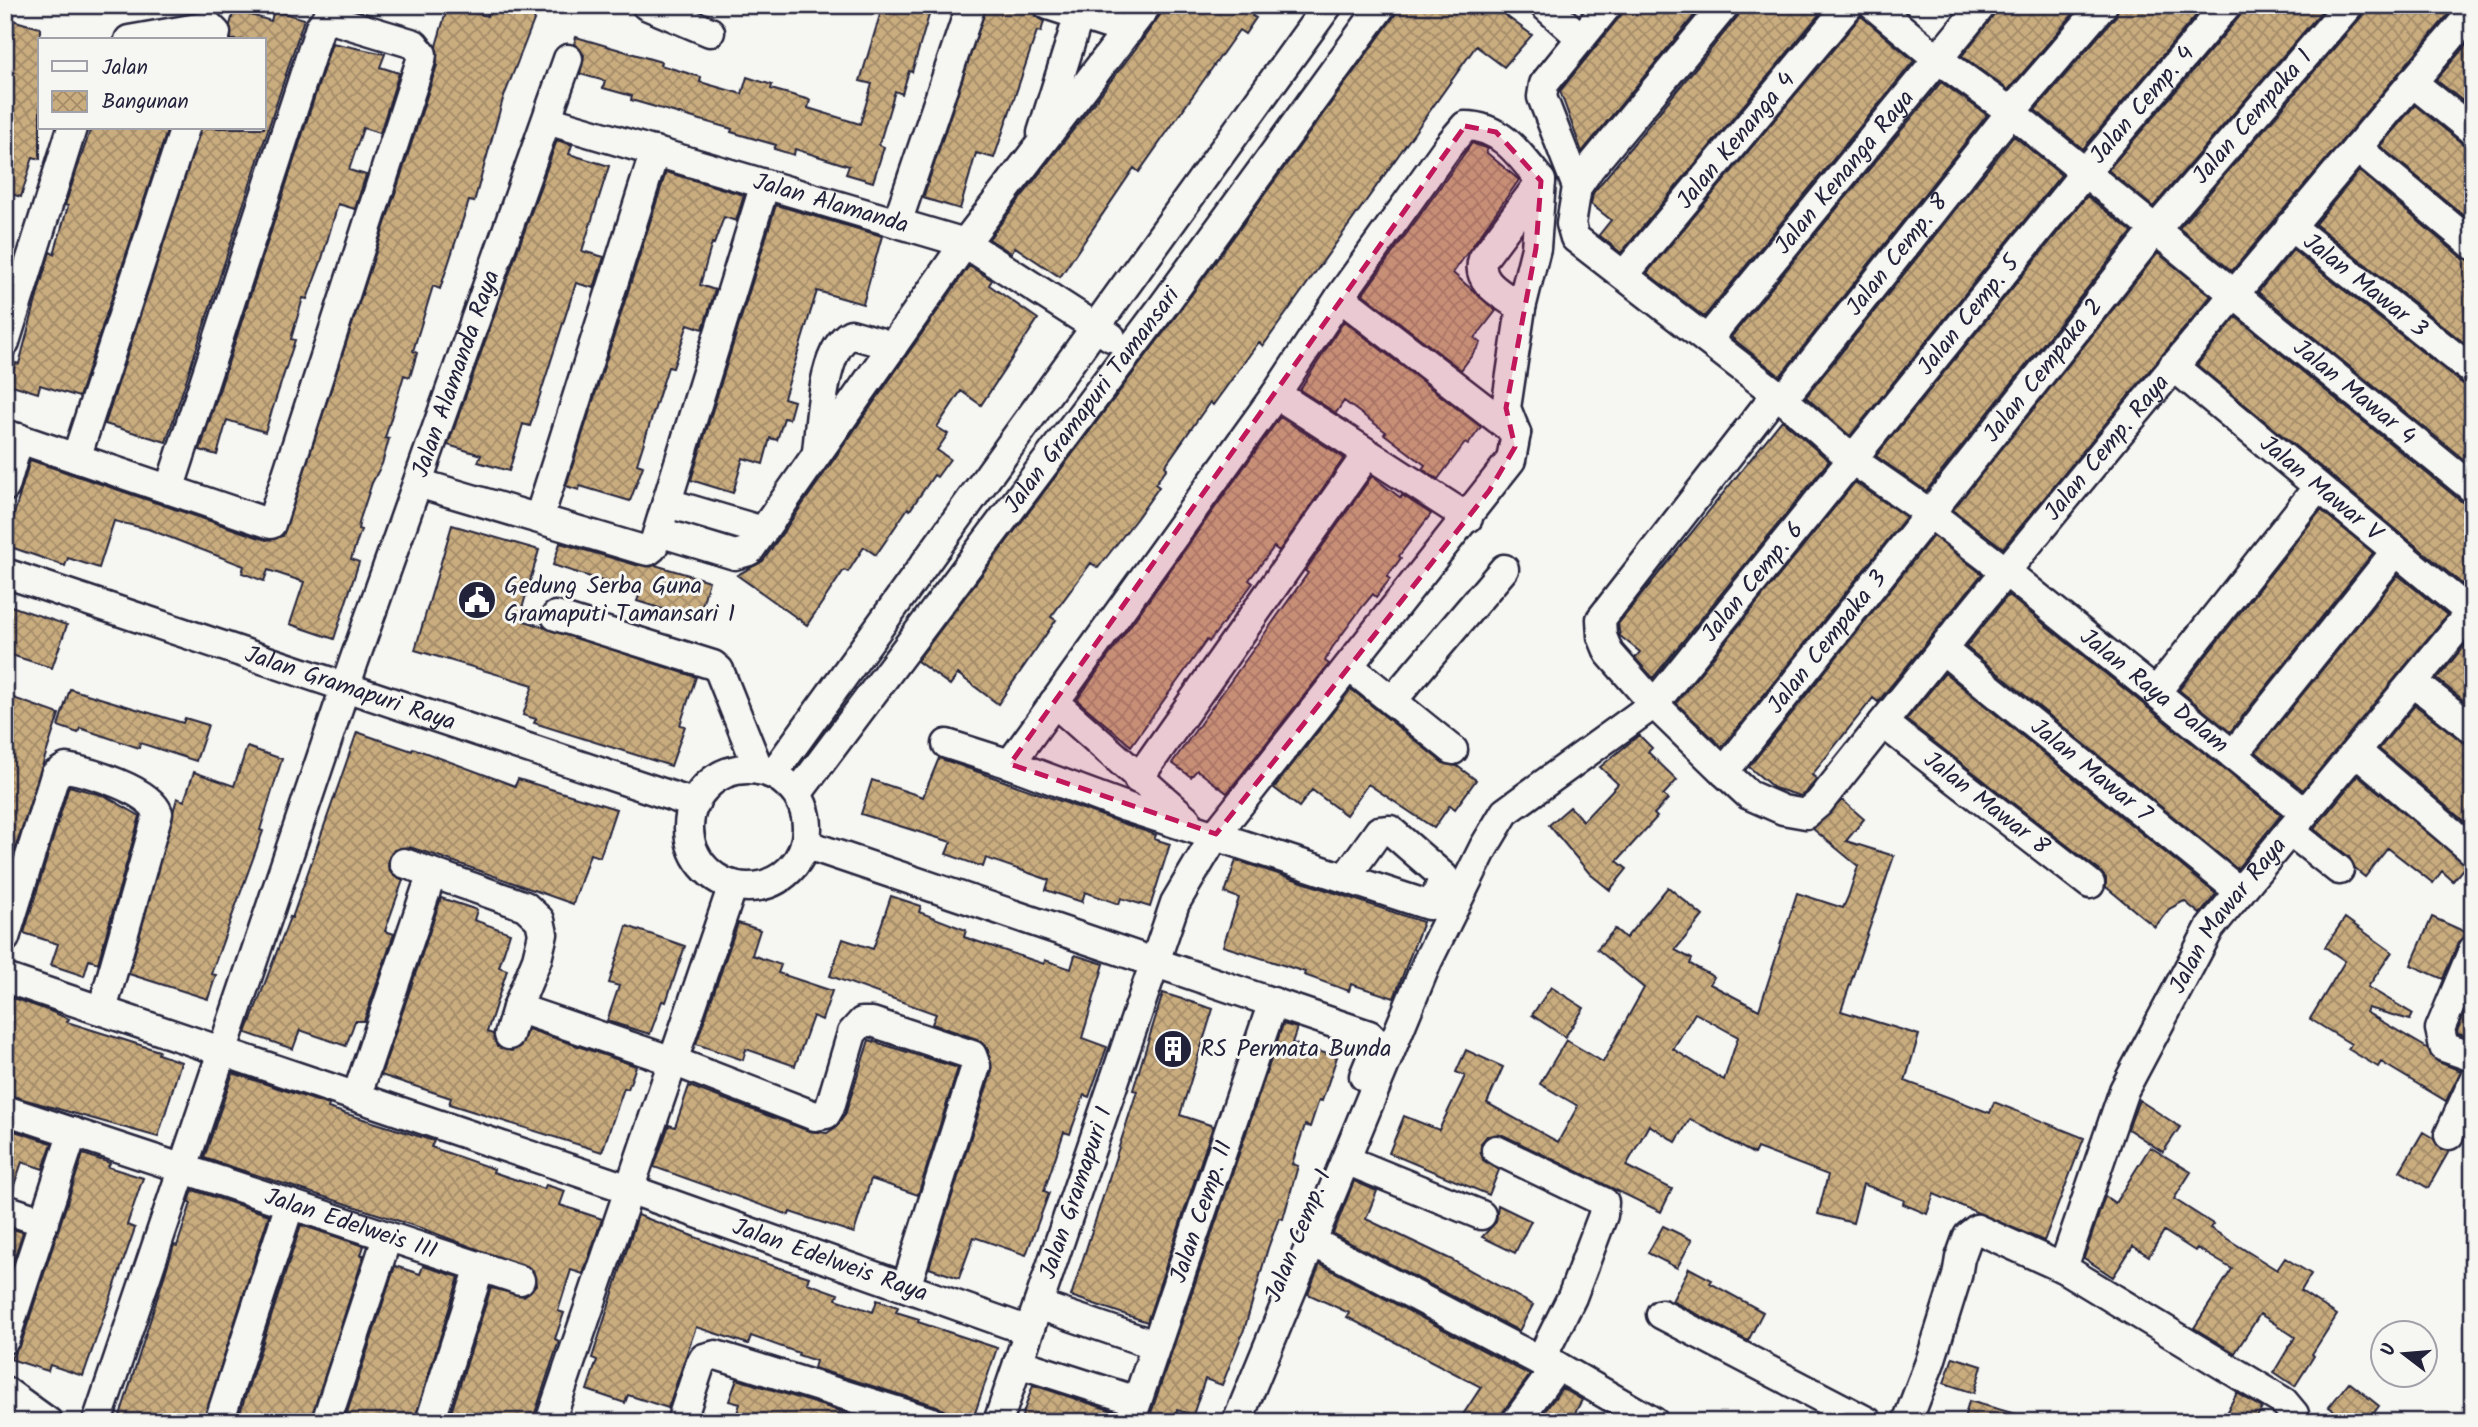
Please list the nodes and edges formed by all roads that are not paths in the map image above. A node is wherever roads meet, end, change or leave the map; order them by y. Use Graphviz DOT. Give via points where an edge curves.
graph roads {
  1 [pos="971,5"];
  2 [pos="1048,5"];
  3 [pos="1147,5"];
  4 [pos="1328,5"];
  5 [pos="1382,5"];
  6 [pos="1544,5"];
  7 [pos="1608,5"];
  8 [pos="1725,5"];
  9 [pos="1849,5"];
  10 [pos="1873,5"];
  11 [pos="1982,5"];
  12 [pos="2103,5"];
  13 [pos="2227,5"];
  14 [pos="2349,5"];
  15 [pos="2472,8"];
  16 [pos="661,9"];
  17 [pos="1079,15"];
  18 [pos="1128,31"];
  19 [pos="710,32"];
  20 [pos="140,38"];
  21 [pos="214,38"];
  22 [pos="1581,38"];
  23 [pos="1938,59"];
  24 [pos="568,60"];
  25 [pos="2412,82"];
  26 [pos="2011,112"];
  27 [pos="547,120"];
  28 [pos="71,130"];
  29 [pos="184,130"];
  30 [pos="2473,131"];
  31 [pos="2357,148"];
  32 [pos="1036,150"];
  33 [pos="654,151"];
  34 [pos="2085,172"];
  35 [pos="1541,181"];
  36 [pos="765,184"];
  37 [pos="1577,187"];
  38 [pos="897,223"];
  39 [pos="2290,226"];
  40 [pos="2156,229"];
  41 [pos="965,243"];
  42 [pos="2473,245"];
  43 [pos="1624,275"];
  44 [pos="2236,293"];
  45 [pos="1340,297"];
  46 [pos="1521,309"];
  47 [pos="1096,327"];
  48 [pos="1707,340"];
  49 [pos="5,342"];
  50 [pos="892,346"];
  51 [pos="1129,349"];
  52 [pos="2172,366"];
  53 [pos="2473,371"];
  54 [pos="1276,394"];
  55 [pos="1779,396"];
  56 [pos="1516,433"];
  57 [pos="12,436"];
  58 [pos="817,453"];
  59 [pos="1367,454"];
  60 [pos="76,458"];
  61 [pos="1854,461"];
  62 [pos="418,483"];
  63 [pos="5,487"];
  64 [pos="2318,487"];
  65 [pos="2473,489"];
  66 [pos="169,490"];
  67 [pos="668,503"];
  68 [pos="1932,515"];
  69 [pos="539,518"];
  70 [pos="1468,518"];
  71 [pos="763,531"];
  72 [pos="659,532"];
  73 [pos="2396,551"];
  74 [pos="1504,569"];
  75 [pos="2004,570"];
  76 [pos="5,573"];
  77 [pos="2472,612"];
  78 [pos="556,616"];
  79 [pos="1943,650"];
  80 [pos="1350,667"];
  81 [pos="2413,682"];
  82 [pos="345,689"];
  83 [pos="2155,692"];
  84 [pos="1392,701"];
  85 [pos="1054,702"];
  86 [pos="1654,704"];
  87 [pos="1883,723"];
  88 [pos="2473,730"];
  89 [pos="947,744"];
  90 [pos="1453,750"];
  91 [pos="2356,751"];
  92 [pos="2233,755"];
  93 [pos="1010,764"];
  94 [pos="766,772"];
  95 [pos="1724,772"];
  96 [pos="1138,779"];
  97 [pos="797,794"];
  98 [pos="695,804"];
  99 [pos="2298,822"];
  100 [pos="1205,830"];
  101 [pos="805,844"];
  102 [pos="2473,851"];
  103 [pos="404,863"];
  104 [pos="2339,870"];
  105 [pos="432,873"];
  106 [pos="1346,877"];
  107 [pos="2090,884"];
  108 [pos="733,885"];
  109 [pos="2240,892"];
  110 [pos="5,938"];
  111 [pos="2473,950"];
  112 [pos="1154,964"];
  113 [pos="5,978"];
  114 [pos="1273,1002"];
  115 [pos="517,1008"];
  116 [pos="102,1010"];
  117 [pos="509,1035"];
  118 [pos="223,1050"];
  119 [pos="2473,1058"];
  120 [pos="673,1061"];
  121 [pos="2473,1082"];
  122 [pos="357,1096"];
  123 [pos="5,1110"];
  124 [pos="73,1132"];
  125 [pos="2449,1135"];
  126 [pos="1496,1150"];
  127 [pos="1346,1160"];
  128 [pos="183,1168"];
  129 [pos="629,1189"];
  130 [pos="290,1204"];
  131 [pos="5,1209"];
  132 [pos="1481,1215"];
  133 [pos="44,1222"];
  134 [pos="387,1238"];
  135 [pos="1313,1242"];
  136 [pos="480,1267"];
  137 [pos="2063,1268"];
  138 [pos="520,1280"];
  139 [pos="906,1287"];
  140 [pos="1661,1314"];
  141 [pos="1034,1318"];
  142 [pos="5,1339"];
  143 [pos="1155,1345"];
  144 [pos="1018,1363"];
  145 [pos="1548,1363"];
  146 [pos="5,1391"];
  147 [pos="1134,1412"];
  148 [pos="554,1421"];
  149 [pos="48,1422"];
  150 [pos="97,1422"];
  151 [pos="219,1422"];
  152 [pos="326,1422"];
  153 [pos="430,1422"];
  154 [pos="681,1422"];
  155 [pos="932,1422"];
  156 [pos="998,1422"];
  157 [pos="1223,1422"];
  158 [pos="1237,1422"];
  159 [pos="1516,1422"];
  160 [pos="1654,1422"];
  161 [pos="1868,1422"];
  162 [pos="1907,1422"];
  163 [pos="2294,1422"];
  1 -- 38 [label="street"];
  2 -- 17 [label="street"];
  3 -- 18 [label="street"];
  4 -- 47 [label="street, Jalan Gramapuri Tamansari"];
  5 -- 51 [label="street, Jalan Gramapuri Tamansari"];
  6 -- 22 [label="street"];
  7 -- 22 [label="street"];
  8 -- 37 [label="street"];
  9 -- 43 [label="street, Jalan Kenanga 4"];
  10 -- 23 [label="street, Jalan Mawar 4"];
  11 -- 23 [label="street, Jalan Kenanga Raya"];
  12 -- 26 [label="street, Jalan Cemp. 8"];
  13 -- 34 [label="street, Jalan Cemp. 4"];
  14 -- 40 [label="street, Jalan Cempaka 1"];
  15 -- 25 [label="street, Jalan Cemp. Raya"];
  16 -- 19 [label="street"];
  17 -- 18 [label="street"];
  17 -- 32 [label="street"];
  18 -- 32 [label="street"];
  20 -- 21 [label="street" via="209,26 214,28"];
  22 -- 37 [label="street" via="1544,84 1542,97"];
  23 -- 26 [label="street, Jalan Mawar 4"];
  23 -- 48 [label="street, Jalan Kenanga Raya"];
  24 -- 27 [label="street, Jalan Alamanda Raya"];
  25 -- 30 [label="street"];
  25 -- 31 [label="street, Jalan Cemp. Raya"];
  26 -- 34 [label="street, Jalan Mawar 4"];
  26 -- 55 [label="street, Jalan Cemp. 8"];
  27 -- 33 [label="street, Jalan Alamanda"];
  27 -- 62 [label="street, Jalan Alamanda Raya"];
  28 -- 49 [label="street"];
  29 -- 60 [label="street"];
  31 -- 39 [label="street, Jalan Cemp. Raya"];
  31 -- 42 [label="street"];
  32 -- 41 [label="street"];
  33 -- 36 [label="street, Jalan Alamanda"];
  33 -- 69 [label="street"];
  34 -- 40 [label="street, Jalan Mawar 4"];
  34 -- 61 [label="street, Jalan Cemp. 5"];
  35 -- 45 [label="street" via="1496,132 1465,126"];
  35 -- 46 [label="street" via="1536,248"];
  35 -- 46 [label="street" via="1479,270 1482,279"];
  36 -- 38 [label="street, Jalan Alamanda"];
  36 -- 67 [label="street"];
  37 -- 43 [label="street, Jalan Raya Dalam" via="1571,224 1575,238"];
  38 -- 41 [label="street, Jalan Alamanda"];
  39 -- 44 [label="street, Jalan Cemp. Raya"];
  39 -- 53 [label="street, Jalan Mawar 3"];
  40 -- 44 [label="street, Jalan Mawar 4"];
  40 -- 68 [label="street, Jalan Cempaka 2"];
  41 -- 47 [label="street, Jalan Alamanda"];
  41 -- 50 [label="street"];
  43 -- 48 [label="street, Jalan Raya Dalam"];
  44 -- 52 [label="street, Jalan Cemp. Raya"];
  44 -- 65 [label="street, Jalan Mawar 4"];
  45 -- 54 [label="street"];
  45 -- 56 [label="street"];
  46 -- 56 [label="street" via="1506,408"];
  47 -- 51 [label="street, Jalan Alamanda"];
  47 -- 94 [label="street, Jalan Gramapuri Tamansari"];
  48 -- 55 [label="street, Jalan Raya Dalam"];
  50 -- 58 [label="street"];
  50 -- 58 [label="street" via="851,334 841,339 832,356"];
  51 -- 97 [label="street, Jalan Gramapuri Tamansari"];
  52 -- 64 [label="street, Jalan Mawar V"];
  52 -- 75 [label="street, Jalan Cemp. Raya"];
  54 -- 59 [label="street"];
  54 -- 85 [label="street"];
  55 -- 61 [label="street, Jalan Raya Dalam"];
  55 -- 86 [label="street, Jalan Cemp. 8" via="1601,619 1609,653"];
  56 -- 70 [label="street, Jalan Gramapuri I" via="1511,460"];
  57 -- 60 [label="street"];
  57 -- 63 [label="street"];
  58 -- 71 [label="street"];
  59 -- 70 [label="street"];
  59 -- 96 [label="street"];
  60 -- 66 [label="street"];
  61 -- 68 [label="street, Jalan Raya Dalam"];
  61 -- 86 [label="street, Jalan Cemp. 6"];
  62 -- 69 [label="street"];
  62 -- 82 [label="street, Jalan Alamanda Raya"];
  64 -- 73 [label="street, Jalan Mawar V"];
  64 -- 83 [label="street"];
  66 -- 66 [label="street" via="271,524 421,60 414,44 331,19 320,27"];
  67 -- 71 [label="street"];
  67 -- 72 [label="street"];
  68 -- 75 [label="street, Jalan Raya Dalam"];
  68 -- 95 [label="street, Jalan Cempaka 3"];
  69 -- 72 [label="street" via="648,551"];
  70 -- 80 [label="street, Jalan Gramapuri I"];
  71 -- 72 [label="street" via="749,551 735,555"];
  73 -- 77 [label="street, Jalan Mawar V"];
  73 -- 92 [label="street"];
  74 -- 84 [label="street"];
  75 -- 79 [label="street, Jalan Cemp. Raya"];
  75 -- 83 [label="street, Jalan Raya Dalam"];
  76 -- 82 [label="street, Jalan Gramapuri Raya"];
  77 -- 81 [label="street, Jalan Mawar Raya"];
  78 -- 94 [label="street" via="713,665"];
  79 -- 87 [label="street, Jalan Cemp. Raya"];
  79 -- 109 [label="street, Jalan Mawar 7"];
  80 -- 84 [label="street"];
  80 -- 100 [label="street, Jalan Gramapuri I"];
  81 -- 88 [label="street"];
  81 -- 91 [label="street, Jalan Mawar Raya"];
  82 -- 98 [label="street, Jalan Gramapuri Raya"];
  82 -- 118 [label="street, Jalan Alamanda Raya"];
  83 -- 92 [label="street, Jalan Raya Dalam"];
  84 -- 90 [label="street"];
  85 -- 93 [label="street"];
  85 -- 96 [label="street"];
  86 -- 95 [label="street"];
  86 -- 127 [label="street, Jalan Cemp. 6" via="1505,812 1428,960"];
  87 -- 95 [label="street, Jalan Cemp. Raya" via="1806,814 1749,795"];
  87 -- 107 [label="street, Jalan Mawar 8"];
  89 -- 93 [label="street"];
  91 -- 99 [label="street, Jalan Mawar Raya"];
  91 -- 102 [label="street"];
  92 -- 99 [label="street, Jalan Raya Dalam"];
  93 -- 100 [label="street" via="1126,807"];
  94 -- 97 [label="street"];
  94 -- 98 [label="street" via="743,769 715,780"];
  96 -- 100 [label="street"];
  97 -- 101 [label="street" via="807,823"];
  98 -- 108 [label="street" via="690,818 693,849 710,874"];
  99 -- 104 [label="street, Jalan Raya Dalam"];
  99 -- 109 [label="street, Jalan Mawar Raya"];
  100 -- 106 [label="street"];
  100 -- 112 [label="street, Jalan Gramapuri I"];
  101 -- 108 [label="street" via="783,876 753,887"];
  101 -- 112 [label="street"];
  103 -- 105 [label="street"];
  105 -- 115 [label="street" via="525,906 540,920 543,934 537,959"];
  105 -- 122 [label="street"];
  108 -- 120 [label="street"];
  109 -- 137 [label="street, Jalan Mawar Raya" via="2210,928 2123,1090"];
  110 -- 116 [label="street" via="55,775 66,768 80,770 146,796 158,813"];
  111 -- 119 [label="street" via="2441,1029 2444,1047"];
  112 -- 114 [label="street"];
  112 -- 141 [label="street, Jalan Gramapuri I"];
  113 -- 116 [label="street, Jalan Edelweis Raya"];
  114 -- 143 [label="street, Jalan Cemp. II"];
  114 -- 157 [label="street, Jalan Cemp. I" via="1369,1035 1375,1049"];
  115 -- 117 [label="street"];
  115 -- 120 [label="street"];
  116 -- 118 [label="street, Jalan Edelweis Raya"];
  118 -- 122 [label="street, Jalan Edelweis Raya"];
  118 -- 128 [label="street, Jalan Alamanda Raya"];
  120 -- 129 [label="street"];
  120 -- 139 [label="street" via="820,1116 830,1107 852,1033 862,1022 975,1058"];
  121 -- 125 [label="street"];
  122 -- 129 [label="street, Jalan Edelweis Raya"];
  123 -- 124 [label="street, Jalan Edelweis III"];
  124 -- 128 [label="street, Jalan Edelweis III"];
  124 -- 133 [label="street"];
  126 -- 145 [label="street" via="1604,1202"];
  127 -- 132 [label="street"];
  127 -- 135 [label="street, Jalan Cemp. 6"];
  128 -- 130 [label="street, Jalan Edelweis III"];
  128 -- 150 [label="street, Jalan Alamanda Raya"];
  129 -- 139 [label="street, Jalan Edelweis Raya"];
  129 -- 148 [label="street"];
  130 -- 134 [label="street, Jalan Edelweis III"];
  130 -- 151 [label="street"];
  131 -- 133 [label="street"];
  133 -- 142 [label="street"];
  134 -- 136 [label="street, Jalan Edelweis III"];
  134 -- 152 [label="street"];
  135 -- 145 [label="street"];
  135 -- 158 [label="street, Jalan Cemp. 6"];
  136 -- 138 [label="street, Jalan Edelweis III"];
  136 -- 153 [label="street"];
  137 -- 162 [label="street" via="1981,1230 1971,1231"];
  137 -- 163 [label="street" via="2284,1402 2294,1413"];
  139 -- 141 [label="street, Jalan Edelweis Raya"];
  140 -- 161 [label="street"];
  141 -- 143 [label="street, Jalan Edelweis Raya"];
  141 -- 144 [label="street, Jalan Gramapuri I"];
  143 -- 147 [label="street, Jalan Cemp. II"];
  144 -- 147 [label="street"];
  144 -- 156 [label="street, Jalan Gramapuri I"];
  145 -- 159 [label="street"];
  145 -- 160 [label="street"];
  146 -- 149 [label="street"];
  154 -- 155 [label="street" via="700,1365 704,1358 716,1355"];
}
